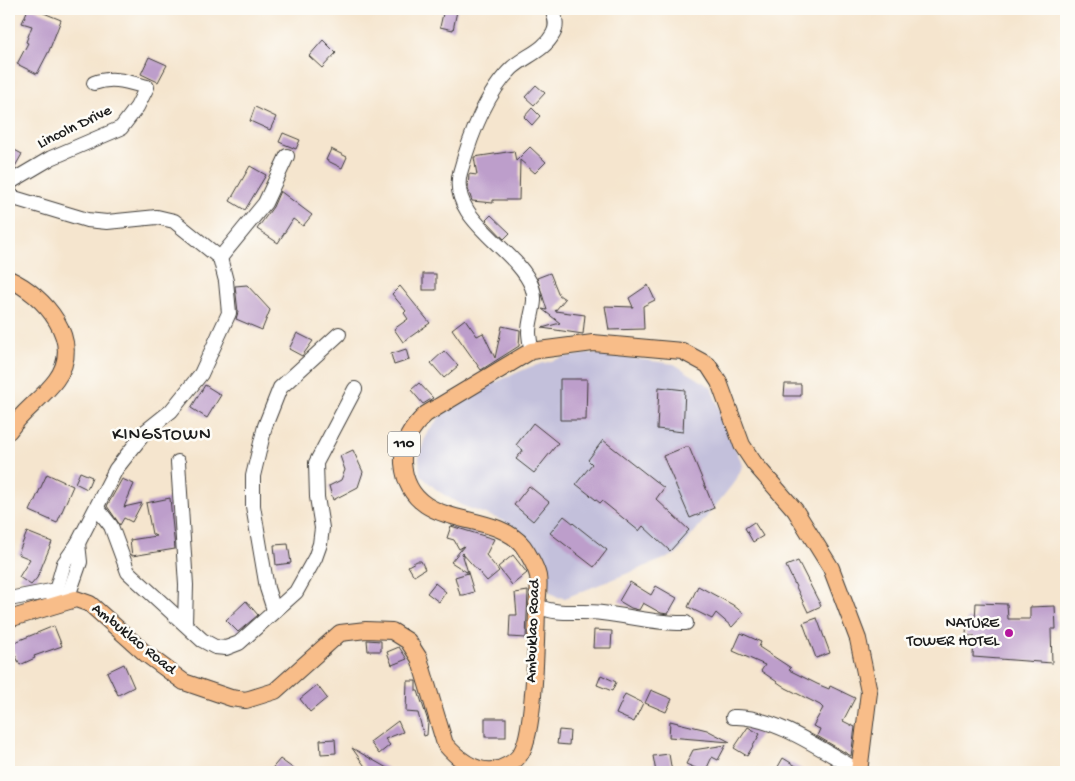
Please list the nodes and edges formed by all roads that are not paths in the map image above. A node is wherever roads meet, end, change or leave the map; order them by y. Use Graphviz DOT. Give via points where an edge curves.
graph roads {
  1 [pos="552,9"];
  2 [pos="94,82"];
  3 [pos="287,156"];
  4 [pos="9,186"];
  5 [pos="9,193"];
  6 [pos="220,258"];
  7 [pos="9,278"];
  8 [pos="339,334"];
  9 [pos="532,351"];
  10 [pos="355,389"];
  11 [pos="9,431"];
  12 [pos="178,462"];
  13 [pos="97,508"];
  14 [pos="9,599"];
  15 [pos="58,599"];
  16 [pos="537,606"];
  17 [pos="274,610"];
  18 [pos="9,619"];
  19 [pos="686,623"];
  20 [pos="185,624"];
  21 [pos="733,717"];
  22 [pos="505,769"];
  23 [pos="859,771"];
  1 -- 9 [label="street" via="556,18 553,34 534,54 514,67 490,98 470,140 460,176 462,203 484,232 524,271 533,289 529,331"];
  2 -- 4 [label="street, Lincoln Drive" via="118,78 147,86 137,107 120,128 50,158"];
  3 -- 6 [label="street" via="265,203"];
  5 -- 6 [label="street" via="14,198 86,220 108,222 157,217 174,221"];
  6 -- 13 [label="street" via="229,313 216,346 188,391 146,431 116,469"];
  7 -- 11 [label="main road" via="42,301 59,323 65,347 57,378"];
  8 -- 17 [label="street" via="280,388 264,426 253,476 253,506 267,588"];
  9 -- 16 [label="main road, Ambuklao Road / 110" via="426,414 409,433 403,458 404,475 418,499 429,507 505,532 522,545 538,576"];
  9 -- 23 [label="main road, Ambuklao Road / 110" via="593,343 682,351 708,365 719,382 742,446 795,510 831,568 858,639 868,692"];
  10 -- 17 [label="street" via="316,463 322,528 315,558 296,592"];
  12 -- 20 [label="street" via="186,585"];
  13 -- 15 [label="street" via="78,544 80,562"];
  13 -- 20 [label="street" via="111,526 128,572"];
  14 -- 15 [label="street"];
  15 -- 18 [label="main road, Ambuklao Road / 110"];
  15 -- 22 [label="main road, Ambuklao Road / 110" via="76,599 90,604 146,654 184,682 246,700 275,691 340,633 392,631 408,641 419,658 445,744 454,755 478,769"];
  16 -- 19 [label="street" via="551,612 584,611 645,622"];
  16 -- 22 [label="main road, Ambuklao Road / 110" via="528,736 522,752"];
  17 -- 20 [label="street" via="239,643 226,648 215,647 202,640"];
  21 -- 23 [label="street" via="756,718 773,724"];
}
